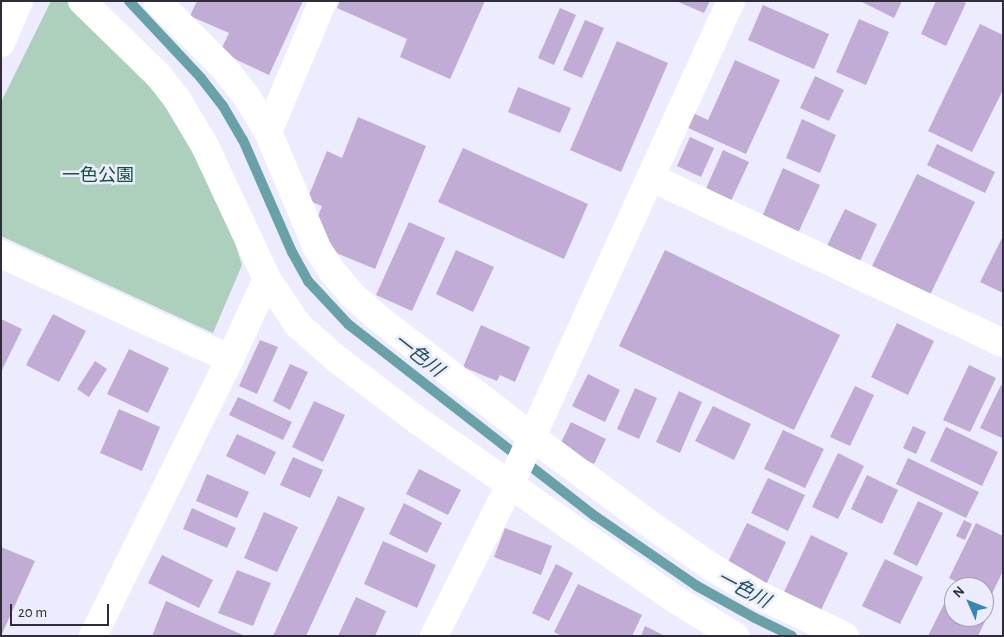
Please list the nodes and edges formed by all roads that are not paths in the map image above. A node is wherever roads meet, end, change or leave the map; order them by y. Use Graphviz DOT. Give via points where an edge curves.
graph roads {
  1 [pos="19,1"];
  2 [pos="82,1"];
  3 [pos="157,1"];
  4 [pos="323,1"];
  5 [pos="732,1"];
  6 [pos="1,43"];
  7 [pos="268,132"];
  8 [pos="650,177"];
  9 [pos="1,254"];
  10 [pos="267,279"];
  11 [pos="1003,343"];
  12 [pos="230,359"];
  13 [pos="530,442"];
  14 [pos="512,481"];
  15 [pos="93,636"];
  16 [pos="434,636"];
  17 [pos="735,636"];
  18 [pos="845,636"];
  1 -- 6 [label="street"];
  2 -- 10 [label="street" via="160,76 178,99 205,146"];
  3 -- 7 [label="street" via="225,69"];
  4 -- 7 [label="street"];
  5 -- 8 [label="street"];
  7 -- 13 [label="street" via="317,248 352,295"];
  8 -- 11 [label="street"];
  8 -- 13 [label="street"];
  9 -- 12 [label="street"];
  10 -- 12 [label="street"];
  10 -- 14 [label="street" via="298,326 338,360 417,420"];
  12 -- 15 [label="street"];
  13 -- 14 [label="street"];
  13 -- 18 [label="street" via="710,566 762,596"];
  14 -- 16 [label="street"];
  14 -- 17 [label="street" via="672,598"];
}
